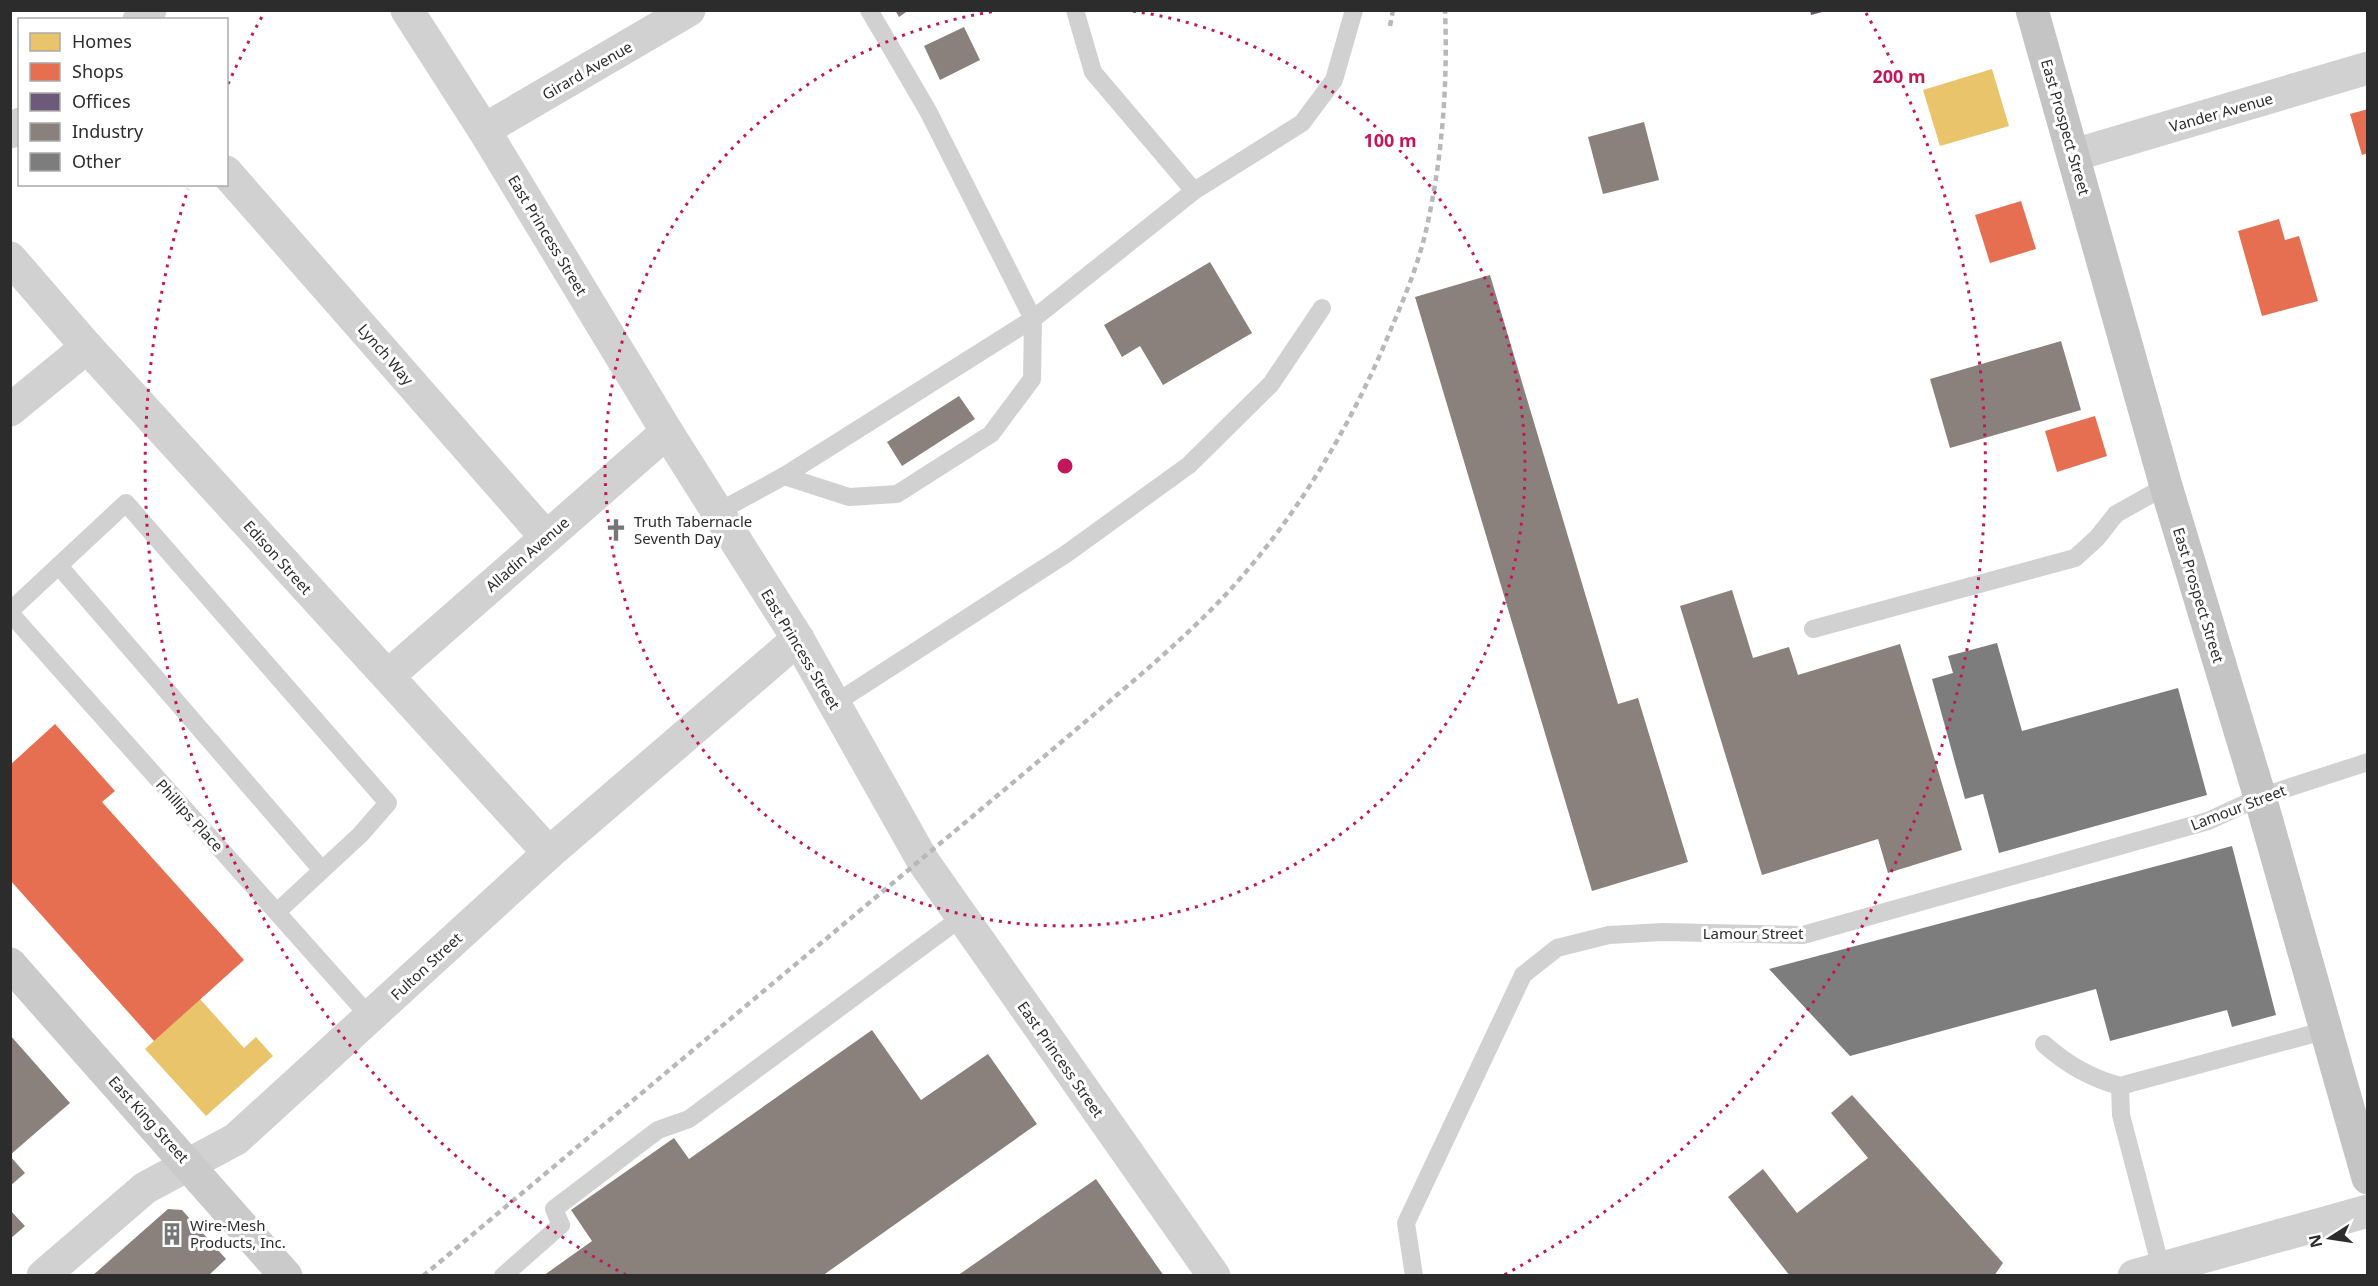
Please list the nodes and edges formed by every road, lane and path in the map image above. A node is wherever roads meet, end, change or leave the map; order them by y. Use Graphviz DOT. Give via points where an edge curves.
graph roads {
  1 [pos="407,10"];
  2 [pos="689,10"];
  3 [pos="869,10"];
  4 [pos="1075,10"];
  5 [pos="1354,10"];
  6 [pos="2032,10"];
  7 [pos="2367,68"];
  8 [pos="484,130"];
  9 [pos="2074,155"];
  10 [pos="228,174"];
  11 [pos="1194,191"];
  12 [pos="10,258"];
  13 [pos="1322,308"];
  14 [pos="1033,319"];
  15 [pos="87,347"];
  16 [pos="10,410"];
  17 [pos="666,432"];
  18 [pos="784,476"];
  19 [pos="2166,486"];
  20 [pos="717,512"];
  21 [pos="546,537"];
  22 [pos="59,566"];
  23 [pos="10,612"];
  24 [pos="1813,629"];
  25 [pos="798,639"];
  26 [pos="388,676"];
  27 [pos="834,704"];
  28 [pos="2367,762"];
  29 [pos="2260,797"];
  30 [pos="549,853"];
  31 [pos="322,870"];
  32 [pos="277,912"];
  33 [pos="962,917"];
  34 [pos="10,964"];
  35 [pos="370,1017"];
  36 [pos="2327,1030"];
  37 [pos="2044,1044"];
  38 [pos="2120,1086"];
  39 [pos="190,1164"];
  40 [pos="2367,1178"];
  41 [pos="2367,1211"];
  42 [pos="2147,1272"];
  43 [pos="43,1275"];
  44 [pos="286,1275"];
  45 [pos="502,1275"];
  46 [pos="1214,1275"];
  47 [pos="1414,1275"];
  1 -- 8 [label="street, East Princess Street"];
  2 -- 8 [label="street, Girard Avenue"];
  3 -- 14 [label="lane" via="928,111"];
  4 -- 11 [label="lane" via="1093,72"];
  5 -- 11 [label="lane" via="1334,80 1302,123"];
  6 -- 9 [label="main road, East Prospect Street"];
  7 -- 9 [label="street, Vander Avenue"];
  8 -- 17 [label="street, East Princess Street"];
  9 -- 19 [label="main road, East Prospect Street"];
  10 -- 21 [label="street, Lynch Way"];
  11 -- 14 [label="lane"];
  12 -- 15 [label="street, Edison Street"];
  13 -- 27 [label="lane" via="1271,384 1189,465 1066,554"];
  14 -- 18 [label="lane"];
  14 -- 18 [label="lane" via="1032,379 991,434 897,494 849,498"];
  15 -- 16 [label="street"];
  15 -- 26 [label="street, Edison Street"];
  17 -- 20 [label="street, East Princess Street"];
  17 -- 21 [label="street, Alladin Avenue"];
  18 -- 20 [label="lane"];
  19 -- 24 [label="lane" via="2116,514 2075,558"];
  19 -- 29 [label="main road, East Prospect Street"];
  20 -- 25 [label="street, East Princess Street"];
  21 -- 26 [label="street, Alladin Avenue"];
  22 -- 23 [label="lane"];
  22 -- 31 [label="lane"];
  22 -- 31 [label="lane" via="126,503 388,803"];
  23 -- 32 [label="lane, Phillips Place"];
  25 -- 27 [label="street, East Princess Street"];
  25 -- 30 [label="street, Fulton Street"];
  26 -- 30 [label="street, Edison Street"];
  27 -- 33 [label="street, East Princess Street" via="922,861"];
  28 -- 29 [label="lane, Lamour Street"];
  29 -- 36 [label="main road, East Prospect Street"];
  29 -- 47 [label="lane, Lamour Street" via="2208,821 1803,935 1663,932 1609,935 1557,948 1523,975 1406,1223"];
  30 -- 35 [label="street, Fulton Street"];
  31 -- 32 [label="lane"];
  32 -- 35 [label="lane, Phillips Place"];
  33 -- 45 [label="lane" via="689,1119 658,1130 554,1209 561,1225"];
  33 -- 46 [label="street, East Princess Street"];
  34 -- 39 [label="street, East King Street"];
  35 -- 39 [label="street, Fulton Street" via="236,1139"];
  36 -- 38 [label="lane"];
  36 -- 40 [label="main road, East Prospect Street"];
  37 -- 38 [label="lane" via="2069,1065"];
  38 -- 42 [label="lane" via="2121,1115"];
  39 -- 43 [label="street, Fulton Street" via="145,1188"];
  39 -- 44 [label="street, East King Street"];
  41 -- 42 [label="street"];
}
